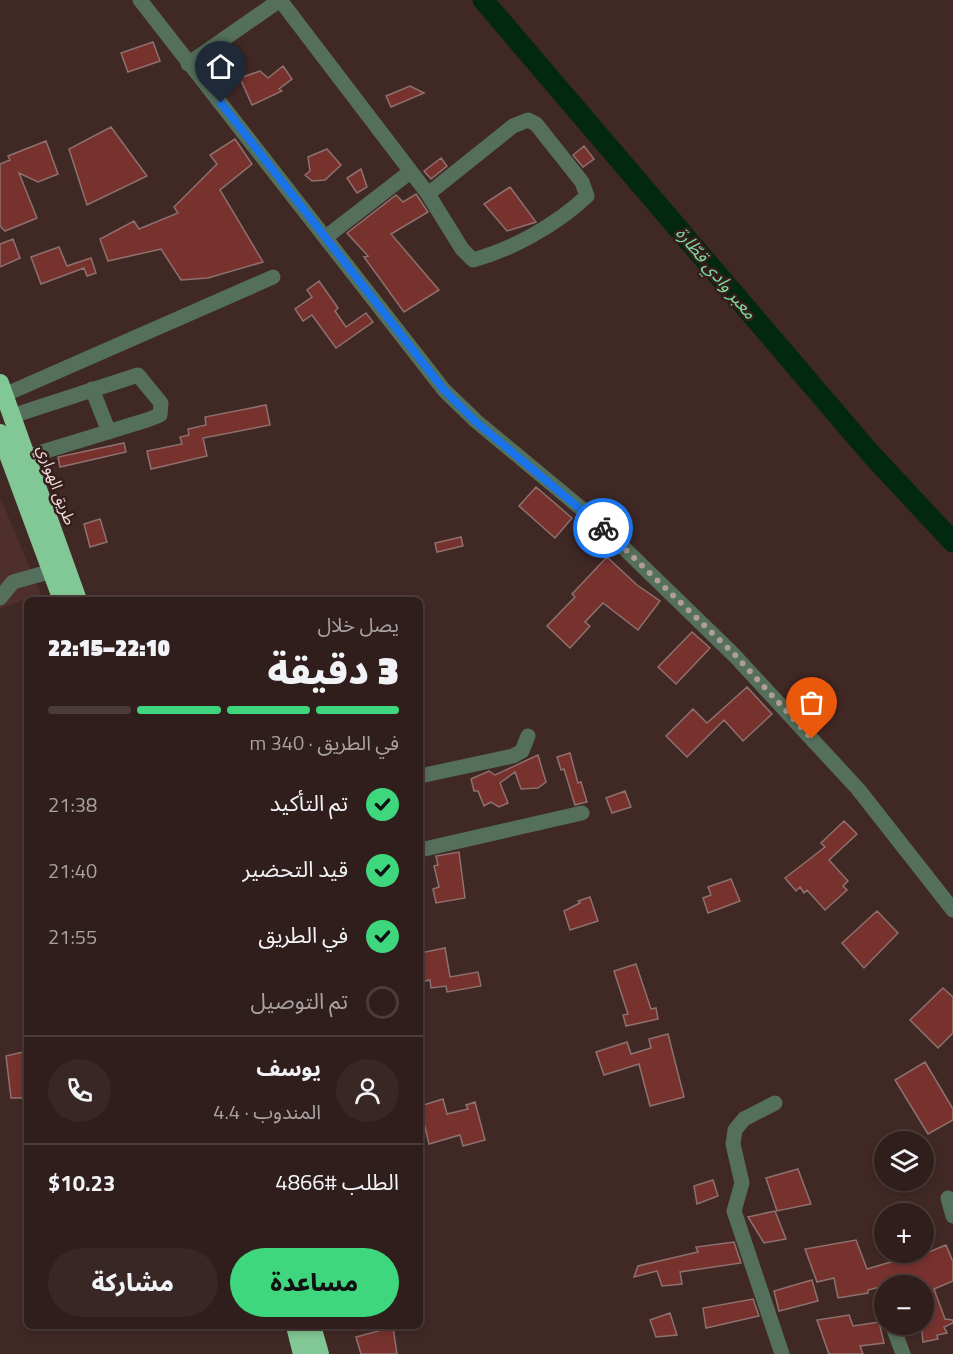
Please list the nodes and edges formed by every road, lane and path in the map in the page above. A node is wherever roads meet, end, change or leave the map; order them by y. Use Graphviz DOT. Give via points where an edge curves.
graph roads {
  1 [pos="140,0"];
  2 [pos="280,0"];
  3 [pos="188,64"];
  4 [pos="410,172"];
  5 [pos="428,194"];
  6 [pos="327,237"];
  7 [pos="273,277"];
  8 [pos="2,389"];
  9 [pos="92,389"];
  10 [pos="12,416"];
  11 [pos="109,432"];
  12 [pos="0,433"];
  13 [pos="26,457"];
  14 [pos="52,571"];
  15 [pos="61,597"];
  16 [pos="77,597"];
  17 [pos="0,598"];
  18 [pos="528,736"];
  19 [pos="423,775"];
  20 [pos="582,813"];
  21 [pos="423,849"];
  22 [pos="953,910"];
  23 [pos="775,1103"];
  24 [pos="948,1198"];
  25 [pos="953,1216"];
  26 [pos="296,1329"];
  27 [pos="313,1329"];
  28 [pos="896,1335"];
  29 [pos="302,1354"];
  30 [pos="320,1354"];
  31 [pos="782,1354"];
  32 [pos="903,1354"];
  1 -- 3 [label="street"];
  2 -- 3 [label="street"];
  2 -- 4 [label="street"];
  3 -- 6 [label="street"];
  4 -- 5 [label="street"];
  4 -- 6 [label="street"];
  5 -- 5 [label="street" via="473,260 502,252 587,196 582,182 536,124 528,120 513,126"];
  6 -- 22 [label="street" via="444,390 476,422 594,519 734,654 858,789"];
  7 -- 8 [label="street"];
  8 -- 10 [label="highway, طريق الهواري"];
  9 -- 10 [label="street"];
  9 -- 11 [label="street"];
  9 -- 11 [label="street" via="138,375 161,403 160,414"];
  10 -- 13 [label="highway, طريق الهواري"];
  11 -- 13 [label="street"];
  12 -- 14 [label="highway"];
  13 -- 16 [label="highway, طريق الهواري"];
  14 -- 15 [label="highway"];
  14 -- 17 [label="street" via="13,582"];
  18 -- 19 [label="street" via="522,751 513,756"];
  20 -- 21 [label="street"];
  23 -- 31 [label="street" via="744,1119 735,1130 733,1144 742,1183 734,1212"];
  24 -- 25 [label="street"];
  26 -- 29 [label="highway"];
  27 -- 30 [label="highway"];
  28 -- 32 [label="street"];
}
